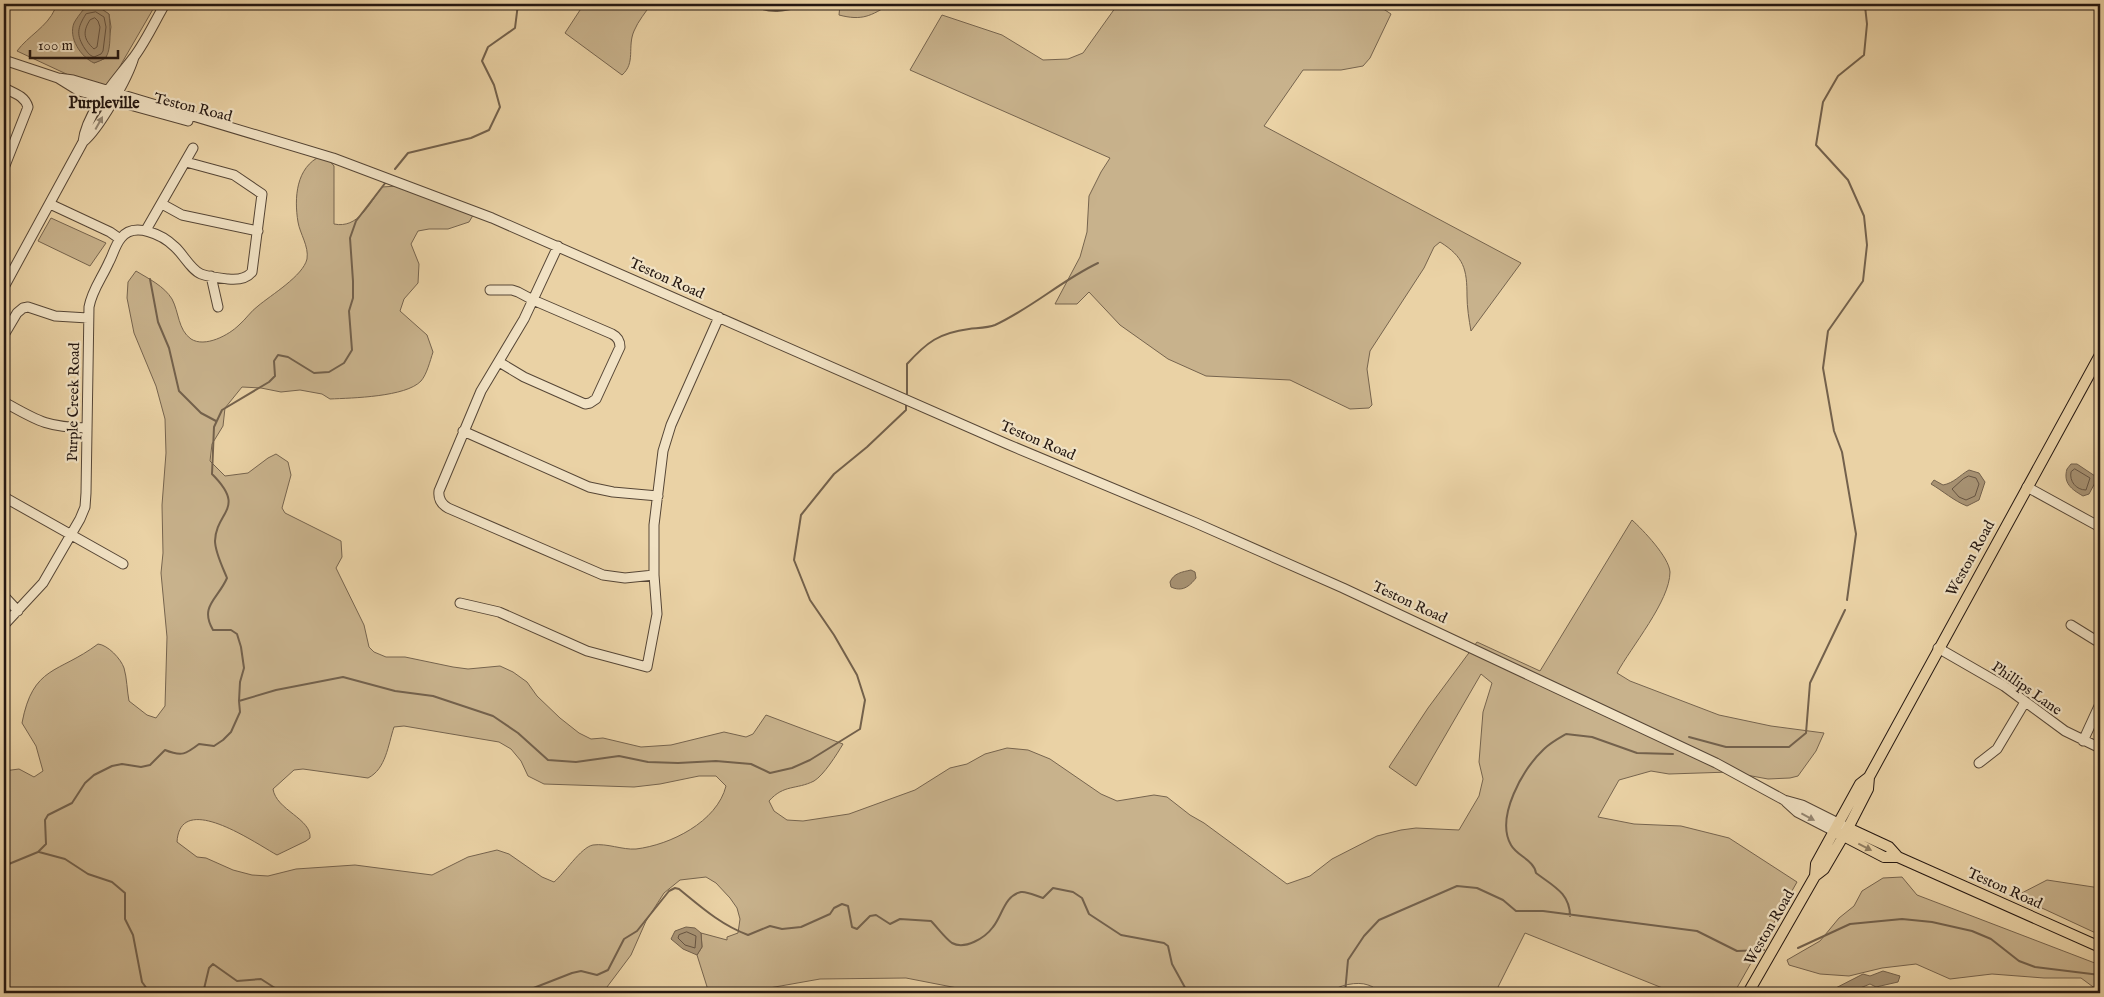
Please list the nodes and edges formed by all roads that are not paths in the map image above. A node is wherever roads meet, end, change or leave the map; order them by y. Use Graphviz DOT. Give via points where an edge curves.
graph roads {
  1 [pos="165,4"];
  2 [pos="4,60"];
  3 [pos="4,88"];
  4 [pos="110,96"];
  5 [pos="194,148"];
  6 [pos="186,162"];
  7 [pos="4,168"];
  8 [pos="50,204"];
  9 [pos="162,204"];
  10 [pos="146,230"];
  11 [pos="258,231"];
  12 [pos="120,239"];
  13 [pos="558,246"];
  14 [pos="211,276"];
  15 [pos="4,287"];
  16 [pos="490,290"];
  17 [pos="533,300"];
  18 [pos="218,306"];
  19 [pos="720,317"];
  20 [pos="88,318"];
  21 [pos="4,335"];
  22 [pos="2100,355"];
  23 [pos="499,362"];
  24 [pos="4,402"];
  25 [pos="86,428"];
  26 [pos="463,431"];
  27 [pos="2027,487"];
  28 [pos="658,496"];
  29 [pos="4,497"];
  30 [pos="2100,527"];
  31 [pos="71,534"];
  32 [pos="123,564"];
  33 [pos="654,575"];
  34 [pos="4,596"];
  35 [pos="460,603"];
  36 [pos="18,611"];
  37 [pos="4,625"];
  38 [pos="2071,625"];
  39 [pos="2100,643"];
  40 [pos="1938,648"];
  41 [pos="2025,702"];
  42 [pos="2100,704"];
  43 [pos="2083,740"];
  44 [pos="2100,748"];
  45 [pos="1979,763"];
  46 [pos="1841,829"];
  47 [pos="2100,947"];
  48 [pos="1748,993"];
  1 -- 4 [label="street"];
  2 -- 4 [label="street, Teston Road" via="58,78 79,91"];
  3 -- 7 [label="street" via="19,94 27,101 28,107"];
  4 -- 8 [label="street" via="94,133 83,142"];
  4 -- 13 [label="street, Teston Road" via="333,158"];
  5 -- 6 [label="street"];
  6 -- 9 [label="street"];
  6 -- 11 [label="street" via="234,175 261,192"];
  8 -- 12 [label="street"];
  8 -- 15 [label="street"];
  9 -- 10 [label="street"];
  9 -- 11 [label="street" via="182,215"];
  10 -- 12 [label="street" via="129,232"];
  10 -- 14 [label="street" via="170,242 200,274"];
  11 -- 14 [label="street" via="251,274 236,280"];
  12 -- 20 [label="street, Purple Creek Road" via="93,293"];
  13 -- 17 [label="street"];
  13 -- 19 [label="street, Teston Road"];
  14 -- 18 [label="street"];
  16 -- 17 [label="street" via="512,290"];
  17 -- 23 [label="street"];
  17 -- 23 [label="street" via="619,339 620,348 596,399 585,404 524,377"];
  19 -- 28 [label="street" via="668,433"];
  19 -- 46 [label="street, Teston Road" via="1343,588 1716,763 1784,800 1802,805"];
  20 -- 21 [label="street" via="55,316 22,308"];
  20 -- 25 [label="street, Purple Creek Road"];
  22 -- 27 [label="main road, Weston Road"];
  23 -- 26 [label="street" via="483,387"];
  24 -- 25 [label="street" via="43,423"];
  25 -- 31 [label="street, Purple Creek Road" via="86,502"];
  26 -- 28 [label="street" via="589,487"];
  26 -- 33 [label="street" via="439,490 438,496 443,505 603,575 620,578"];
  27 -- 30 [label="street"];
  27 -- 40 [label="main road, Weston Road"];
  28 -- 33 [label="street" via="653,532"];
  29 -- 31 [label="street"];
  31 -- 32 [label="street"];
  31 -- 36 [label="street, Purple Creek Road" via="43,583"];
  33 -- 35 [label="street" via="657,622 648,667 587,651 499,612"];
  34 -- 36 [label="street"];
  36 -- 37 [label="street, Purple Creek Road"];
  38 -- 39 [label="street"];
  40 -- 41 [label="street, Phillips Lane" via="2004,686"];
  40 -- 46 [label="main road, Weston Road" via="1869,777 1868,789"];
  41 -- 43 [label="street, Phillips Lane"];
  41 -- 45 [label="street" via="1997,749"];
  42 -- 43 [label="street"];
  43 -- 44 [label="street, Phillips Lane"];
  46 -- 47 [label="main road, Teston Road" via="1884,857 1898,857"];
  46 -- 48 [label="main road, Weston Road" via="1824,869 1815,876"];
}
